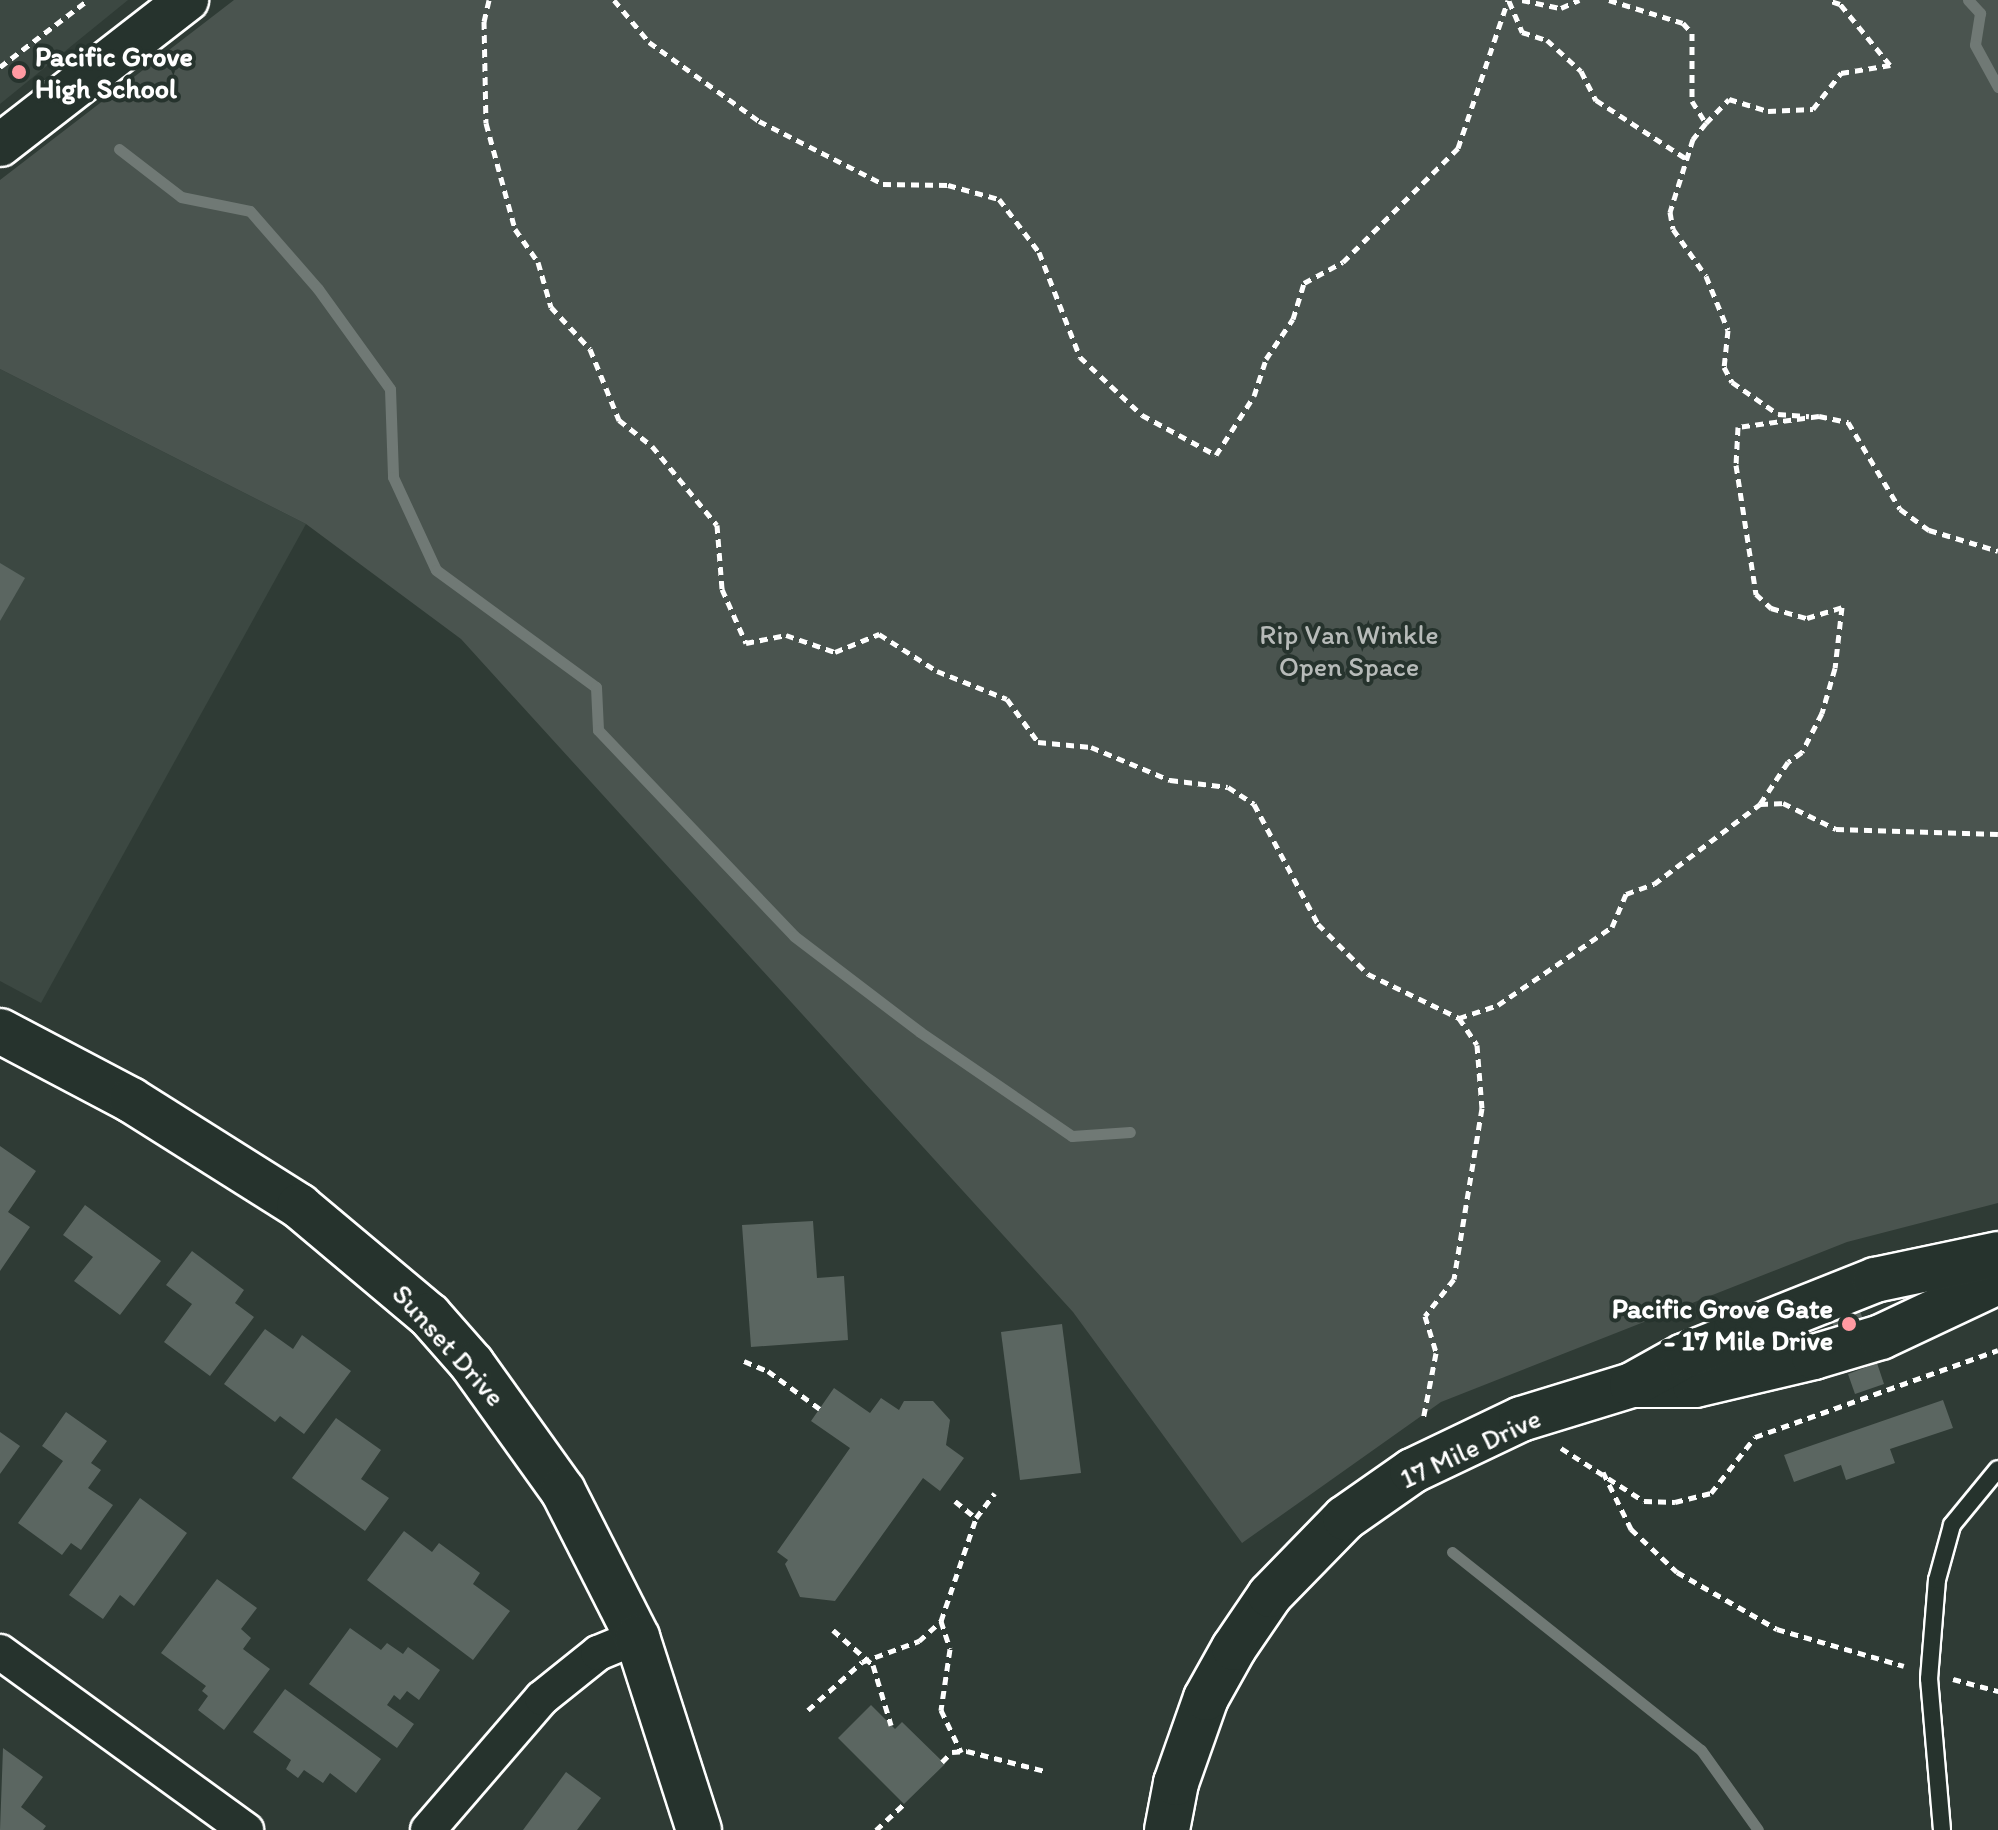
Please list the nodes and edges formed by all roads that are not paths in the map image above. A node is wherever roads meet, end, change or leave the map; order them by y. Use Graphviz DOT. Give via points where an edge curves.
graph roads {
  1 [pos="187,0"];
  2 [pos="0,145"];
  3 [pos="0,1031"];
  4 [pos="1998,1254"];
  5 [pos="1998,1282"];
  6 [pos="1632,1385"];
  7 [pos="1998,1469"];
  8 [pos="637,1637"];
  9 [pos="0,1652"];
  10 [pos="246,1830"];
  11 [pos="428,1830"];
  12 [pos="699,1830"];
  13 [pos="1167,1830"];
  14 [pos="1942,1830"];
  1 -- 2 [label="street"];
  3 -- 8 [label="main road, Sunset Drive" via="131,1100 286,1198 429,1315 520,1425 563,1491"];
  4 -- 6 [label="main road, 17 Mile Drive" via="1875,1280 1684,1356"];
  5 -- 6 [label="main road, 17 Mile Drive" via="1881,1337 1814,1357 1695,1385"];
  6 -- 13 [label="main road, 17 Mile Drive" via="1521,1419 1412,1471 1345,1518 1270,1595 1206,1698 1176,1783"];
  7 -- 14 [label="lane" via="1964,1507 1942,1551 1929,1672"];
  8 -- 11 [label="street" via="598,1653 542,1698"];
  8 -- 12 [label="main road, Sunset Drive"];
  9 -- 10 [label="street"];
}
